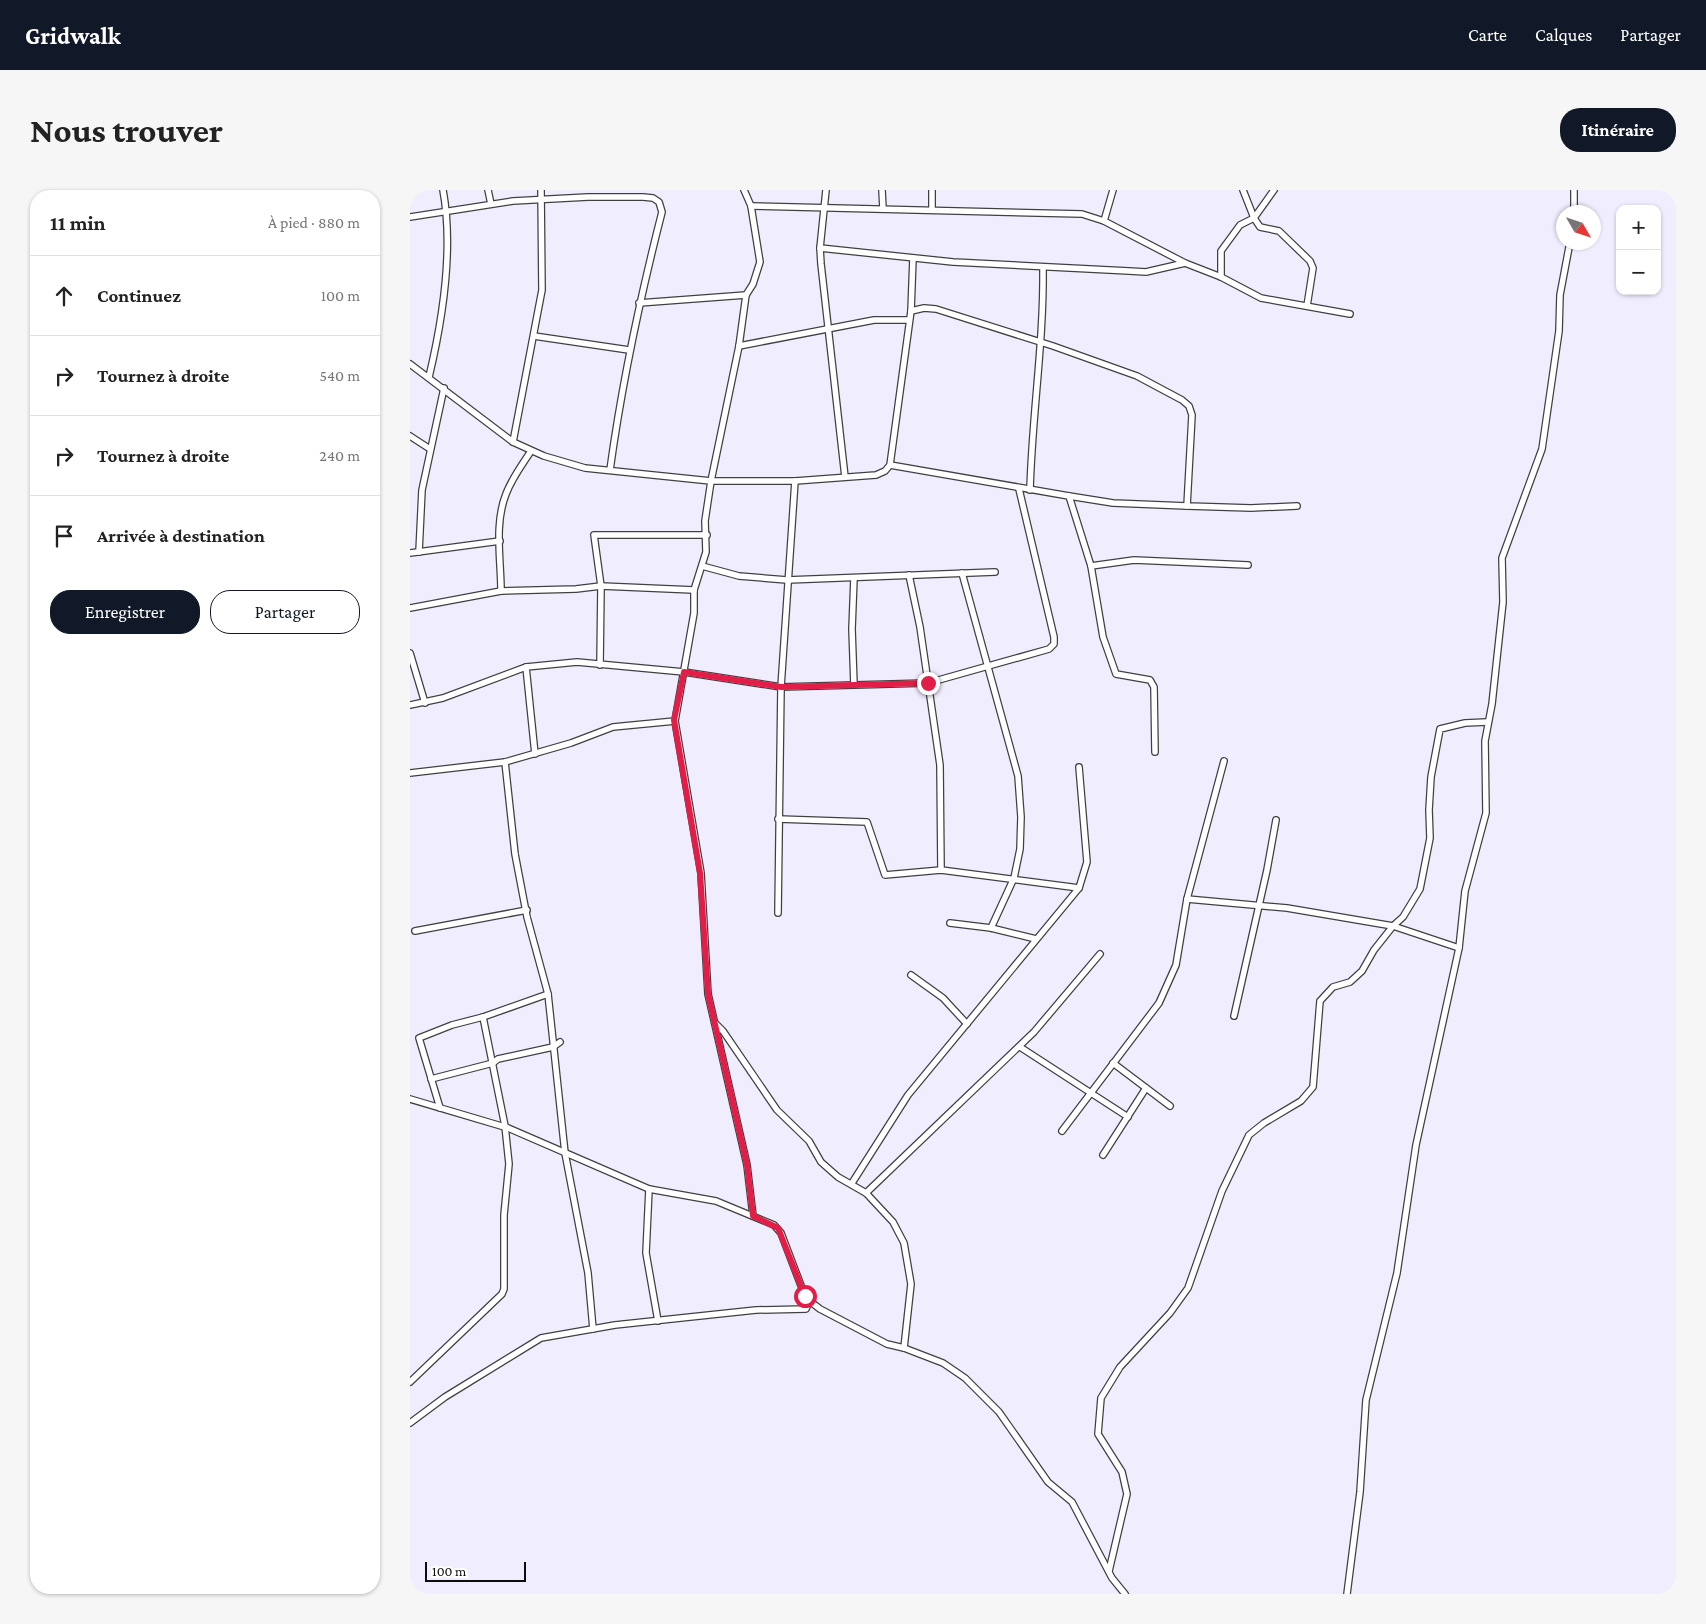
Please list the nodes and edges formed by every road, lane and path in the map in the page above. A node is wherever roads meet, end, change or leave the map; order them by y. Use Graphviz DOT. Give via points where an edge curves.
graph roads {
  1 [pos="443,190"];
  2 [pos="488,190"];
  3 [pos="541,190"];
  4 [pos="744,190"];
  5 [pos="826,190"];
  6 [pos="882,190"];
  7 [pos="932,190"];
  8 [pos="1113,190"];
  9 [pos="1243,190"];
  10 [pos="1274,190"];
  11 [pos="1574,190"];
  12 [pos="542,199"];
  13 [pos="491,204"];
  14 [pos="1574,205"];
  15 [pos="751,206"];
  16 [pos="823,207"];
  17 [pos="883,209"];
  18 [pos="932,210"];
  19 [pos="447,212"];
  20 [pos="410,217"];
  21 [pos="1254,218"];
  22 [pos="1104,221"];
  23 [pos="820,248"];
  24 [pos="1568,250"];
  25 [pos="913,258"];
  26 [pos="1185,263"];
  27 [pos="1043,267"];
  28 [pos="1221,277"];
  29 [pos="746,295"];
  30 [pos="639,303"];
  31 [pos="1308,306"];
  32 [pos="911,311"];
  33 [pos="1350,314"];
  34 [pos="910,320"];
  35 [pos="830,327"];
  36 [pos="534,336"];
  37 [pos="1042,342"];
  38 [pos="739,346"];
  39 [pos="629,350"];
  40 [pos="410,364"];
  41 [pos="429,377"];
  42 [pos="444,388"];
  43 [pos="410,436"];
  44 [pos="513,442"];
  45 [pos="430,449"];
  46 [pos="531,451"];
  47 [pos="890,466"];
  48 [pos="610,470"];
  49 [pos="845,477"];
  50 [pos="711,481"];
  51 [pos="795,481"];
  52 [pos="1019,489"];
  53 [pos="1030,490"];
  54 [pos="1069,496"];
  55 [pos="1186,506"];
  56 [pos="1297,506"];
  57 [pos="706,535"];
  58 [pos="500,541"];
  59 [pos="419,552"];
  60 [pos="410,553"];
  61 [pos="1248,565"];
  62 [pos="702,566"];
  63 [pos="1091,566"];
  64 [pos="996,572"];
  65 [pos="962,573"];
  66 [pos="909,575"];
  67 [pos="854,578"];
  68 [pos="787,580"];
  69 [pos="601,586"];
  70 [pos="501,590"];
  71 [pos="694,590"];
  72 [pos="410,608"];
  73 [pos="410,653"];
  74 [pos="600,665"];
  75 [pos="526,667"];
  76 [pos="987,667"];
  77 [pos="684,672"];
  78 [pos="928,683"];
  79 [pos="854,685"];
  80 [pos="781,687"];
  81 [pos="425,703"];
  82 [pos="410,705"];
  83 [pos="674,720"];
  84 [pos="1488,722"];
  85 [pos="1155,752"];
  86 [pos="535,754"];
  87 [pos="1224,761"];
  88 [pos="505,762"];
  89 [pos="1079,767"];
  90 [pos="410,773"];
  91 [pos="778,819"];
  92 [pos="1276,820"];
  93 [pos="941,870"];
  94 [pos="1014,878"];
  95 [pos="1079,888"];
  96 [pos="1187,899"];
  97 [pos="1258,906"];
  98 [pos="527,910"];
  99 [pos="778,913"];
  100 [pos="950,923"];
  101 [pos="1393,926"];
  102 [pos="991,928"];
  103 [pos="415,930"];
  104 [pos="1036,939"];
  105 [pos="1459,948"];
  106 [pos="1100,954"];
  107 [pos="911,975"];
  108 [pos="548,994"];
  109 [pos="1234,1016"];
  110 [pos="483,1018"];
  111 [pos="715,1023"];
  112 [pos="967,1024"];
  113 [pos="560,1042"];
  114 [pos="1020,1046"];
  115 [pos="553,1047"];
  116 [pos="493,1063"];
  117 [pos="1113,1063"];
  118 [pos="431,1078"];
  119 [pos="1146,1088"];
  120 [pos="1090,1092"];
  121 [pos="410,1100"];
  122 [pos="1170,1106"];
  123 [pos="440,1108"];
  124 [pos="1128,1117"];
  125 [pos="505,1126"];
  126 [pos="1062,1131"];
  127 [pos="566,1153"];
  128 [pos="1103,1155"];
  129 [pos="852,1183"];
  130 [pos="649,1189"];
  131 [pos="866,1193"];
  132 [pos="753,1216"];
  133 [pos="805,1296"];
  134 [pos="658,1320"];
  135 [pos="593,1329"];
  136 [pos="904,1348"];
  137 [pos="410,1382"];
  138 [pos="410,1424"];
  139 [pos="1110,1572"];
  140 [pos="1125,1594"];
  141 [pos="1347,1594"];
  1 -- 19 [label="street"];
  2 -- 13 [label="street"];
  3 -- 12 [label="street"];
  4 -- 15 [label="street"];
  5 -- 16 [label="street"];
  6 -- 17 [label="street"];
  7 -- 18 [label="street"];
  8 -- 22 [label="street"];
  9 -- 21 [label="street"];
  10 -- 21 [label="street"];
  11 -- 14 [label="street"];
  12 -- 13 [label="street"];
  12 -- 30 [label="street" via="643,197 659,202 662,212"];
  12 -- 36 [label="street" via="542,290"];
  13 -- 19 [label="street"];
  15 -- 16 [label="street"];
  15 -- 29 [label="street" via="760,262"];
  16 -- 17 [label="street"];
  16 -- 23 [label="street"];
  17 -- 18 [label="street"];
  18 -- 22 [label="street" via="1082,214"];
  19 -- 20 [label="street"];
  19 -- 41 [label="street" via="444,284"];
  21 -- 28 [label="street" via="1240,225 1221,251"];
  21 -- 31 [label="street" via="1260,227 1279,231 1310,261 1313,268"];
  22 -- 26 [label="street"];
  23 -- 25 [label="street"];
  23 -- 35 [label="street"];
  24 -- 84 [label="street" via="1542,449 1502,558 1503,602"];
  25 -- 27 [label="street"];
  25 -- 32 [label="street"];
  26 -- 27 [label="street" via="1146,272"];
  26 -- 28 [label="street"];
  27 -- 37 [label="street"];
  28 -- 31 [label="street" via="1261,298"];
  29 -- 30 [label="street"];
  29 -- 38 [label="street"];
  30 -- 39 [label="street"];
  31 -- 33 [label="street"];
  32 -- 34 [label="street"];
  32 -- 37 [label="street" via="936,310"];
  34 -- 35 [label="street" via="874,320"];
  34 -- 47 [label="street"];
  35 -- 38 [label="street"];
  35 -- 49 [label="street"];
  36 -- 39 [label="street"];
  36 -- 44 [label="street"];
  37 -- 53 [label="street"];
  37 -- 55 [label="street" via="1137,376 1189,406 1192,415"];
  38 -- 50 [label="street"];
  39 -- 48 [label="street"];
  40 -- 41 [label="street"];
  41 -- 42 [label="street"];
  42 -- 44 [label="street"];
  42 -- 45 [label="street"];
  43 -- 45 [label="street"];
  44 -- 46 [label="street"];
  45 -- 59 [label="street" via="422,490"];
  46 -- 48 [label="street" via="585,468"];
  46 -- 58 [label="street" via="505,496 500,518"];
  47 -- 49 [label="street" via="876,475"];
  47 -- 52 [label="street"];
  48 -- 50 [label="street"];
  49 -- 51 [label="street"];
  50 -- 51 [label="street"];
  50 -- 57 [label="street"];
  51 -- 68 [label="street"];
  52 -- 53 [label="street"];
  52 -- 76 [label="street" via="1054,644 1050,649"];
  53 -- 54 [label="street"];
  54 -- 55 [label="street" via="1114,503"];
  54 -- 63 [label="street"];
  55 -- 56 [label="street"];
  57 -- 62 [label="street"];
  57 -- 69 [label="street" via="596,534 593,538"];
  58 -- 59 [label="street"];
  58 -- 70 [label="street"];
  59 -- 60 [label="street"];
  61 -- 63 [label="street" via="1134,560"];
  62 -- 68 [label="street" via="739,576"];
  62 -- 71 [label="street"];
  63 -- 85 [label="street" via="1103,637 1115,672 1118,676 1150,680 1154,687"];
  64 -- 65 [label="street"];
  65 -- 66 [label="street"];
  65 -- 76 [label="street"];
  66 -- 67 [label="street"];
  66 -- 78 [label="street"];
  67 -- 68 [label="street"];
  67 -- 79 [label="street"];
  68 -- 80 [label="street"];
  69 -- 70 [label="street"];
  69 -- 71 [label="street"];
  69 -- 74 [label="street"];
  70 -- 72 [label="street"];
  71 -- 77 [label="street" via="694,613"];
  73 -- 81 [label="street"];
  74 -- 75 [label="street" via="577,662"];
  74 -- 77 [label="street"];
  75 -- 81 [label="street"];
  75 -- 86 [label="street"];
  76 -- 78 [label="street"];
  76 -- 94 [label="street" via="1018,776 1020,849"];
  77 -- 80 [label="street"];
  77 -- 83 [label="street"];
  78 -- 79 [label="street"];
  78 -- 93 [label="street" via="940,765"];
  79 -- 80 [label="street"];
  80 -- 91 [label="street"];
  81 -- 82 [label="street"];
  83 -- 86 [label="street" via="614,727"];
  83 -- 111 [label="street" via="700,873 708,994"];
  84 -- 101 [label="street" via="1442,727 1439,732 1428,810 1430,838 1420,889 1403,917"];
  84 -- 105 [label="street" via="1484,760 1486,813 1466,886"];
  86 -- 88 [label="street"];
  87 -- 96 [label="street"];
  88 -- 90 [label="street"];
  88 -- 98 [label="street" via="515,854"];
  89 -- 95 [label="street" via="1087,862"];
  91 -- 93 [label="street" via="864,821 869,826 885,875"];
  91 -- 99 [label="street"];
  92 -- 97 [label="street"];
  93 -- 94 [label="street"];
  94 -- 95 [label="street"];
  94 -- 102 [label="street"];
  95 -- 104 [label="street"];
  96 -- 97 [label="street"];
  96 -- 117 [label="street" via="1176,965 1169,984 1159,1003"];
  97 -- 101 [label="street"];
  97 -- 109 [label="street"];
  98 -- 103 [label="street"];
  98 -- 108 [label="street"];
  100 -- 102 [label="street"];
  101 -- 105 [label="street"];
  101 -- 139 [label="street" via="1356,977 1333,987 1320,1001 1313,1088 1301,1101 1249,1135 1222,1191 1188,1288 1170,1313 1120,1367 1101,1398 1098,1434 1122,1472 1126,1494"];
  102 -- 104 [label="street"];
  104 -- 112 [label="street"];
  105 -- 141 [label="street" via="1416,1145 1397,1273 1366,1400 1360,1492"];
  106 -- 114 [label="street"];
  107 -- 112 [label="street" via="943,998"];
  108 -- 110 [label="street"];
  108 -- 115 [label="street"];
  110 -- 116 [label="street"];
  110 -- 118 [label="street" via="452,1025 419,1038"];
  111 -- 129 [label="street" via="777,1110 810,1141 821,1162 838,1177"];
  111 -- 132 [label="street" via="747,1165"];
  112 -- 129 [label="street" via="908,1095"];
  113 -- 115 [label="street"];
  114 -- 120 [label="street"];
  114 -- 131 [label="street"];
  115 -- 116 [label="street" via="498,1059"];
  115 -- 127 [label="street"];
  116 -- 118 [label="street"];
  116 -- 125 [label="street"];
  117 -- 119 [label="street"];
  117 -- 120 [label="street"];
  118 -- 123 [label="street"];
  119 -- 122 [label="street"];
  119 -- 124 [label="street"];
  120 -- 124 [label="street"];
  120 -- 126 [label="street"];
  121 -- 123 [label="street"];
  123 -- 125 [label="street"];
  124 -- 128 [label="street"];
  125 -- 127 [label="street"];
  125 -- 137 [label="street" via="509,1164 504,1215 504,1289"];
  127 -- 130 [label="street"];
  127 -- 135 [label="street" via="588,1273"];
  129 -- 131 [label="street"];
  130 -- 132 [label="street" via="716,1201"];
  130 -- 134 [label="street" via="646,1254"];
  131 -- 136 [label="street" via="894,1222 908,1259 911,1284"];
  132 -- 133 [label="street" via="778,1228"];
  133 -- 134 [label="street" via="806,1309 756,1310"];
  133 -- 136 [label="street" via="820,1309 873,1337"];
  134 -- 135 [label="street"];
  135 -- 138 [label="street" via="534,1341 444,1397"];
  136 -- 139 [label="street" via="952,1368 999,1412 1048,1482 1072,1502"];
  139 -- 140 [label="street"];
}
